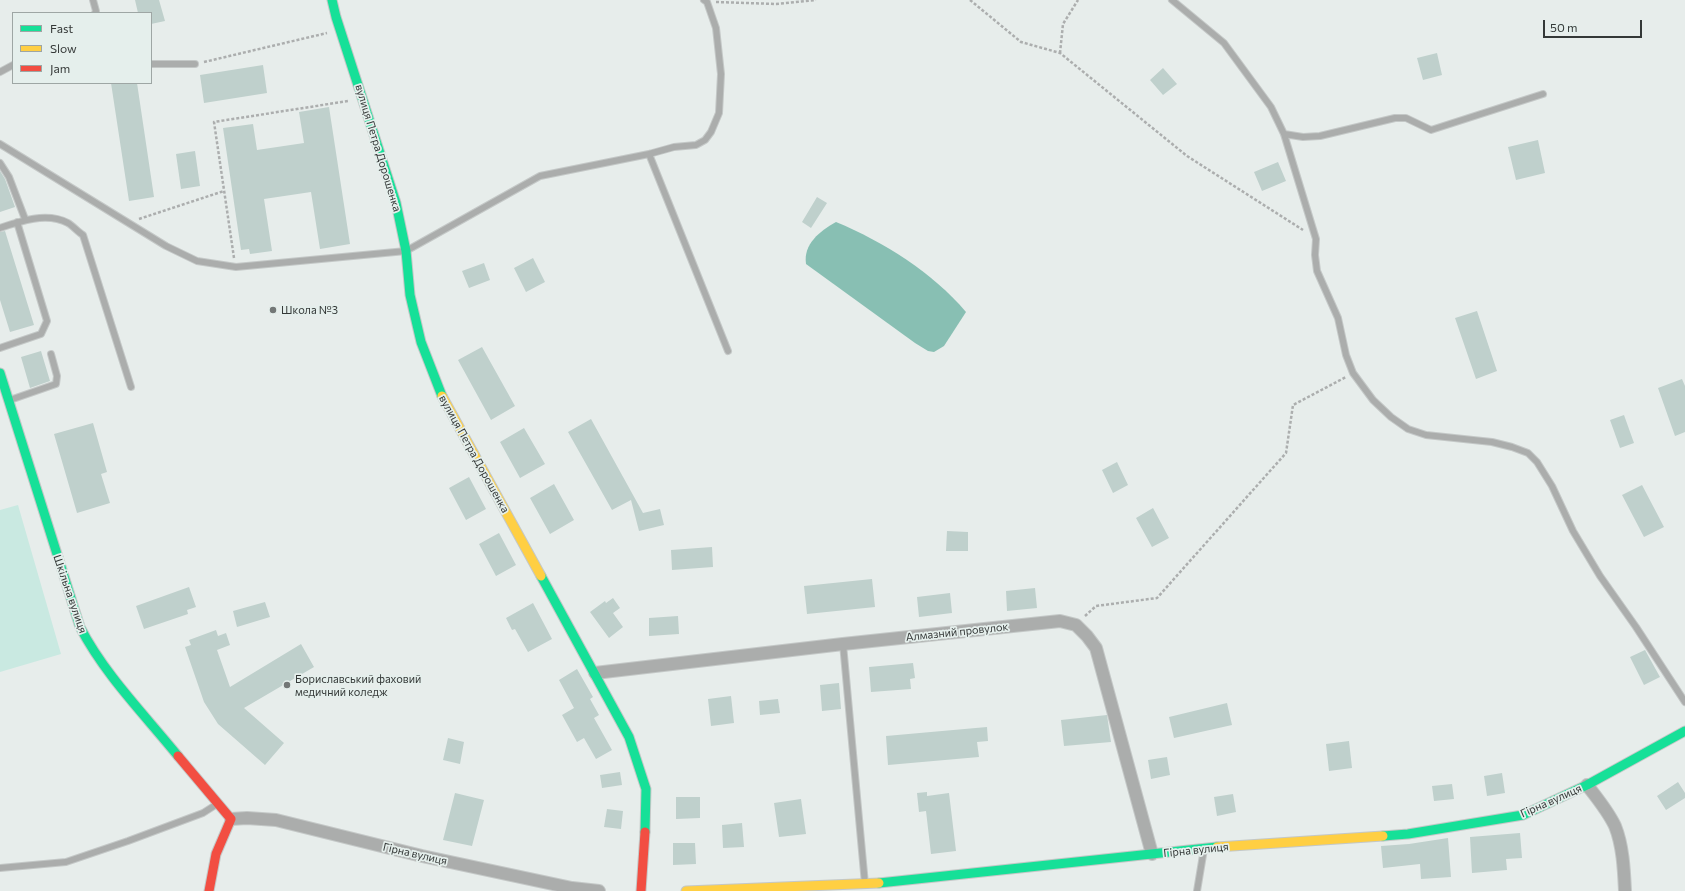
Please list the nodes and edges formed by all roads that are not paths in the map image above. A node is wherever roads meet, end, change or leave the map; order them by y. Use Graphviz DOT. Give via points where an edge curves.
graph roads {
  1 [pos="92,0"];
  2 [pos="332,0"];
  3 [pos="1172,0"];
  4 [pos="706,1"];
  5 [pos="96,12"];
  6 [pos="152,64"];
  7 [pos="195,64"];
  8 [pos="12,65"];
  9 [pos="0,72"];
  10 [pos="1543,94"];
  11 [pos="1284,134"];
  12 [pos="0,144"];
  13 [pos="649,154"];
  14 [pos="0,163"];
  15 [pos="25,219"];
  16 [pos="17,222"];
  17 [pos="0,228"];
  18 [pos="406,251"];
  19 [pos="0,348"];
  20 [pos="728,351"];
  21 [pos="51,354"];
  22 [pos="0,373"];
  23 [pos="131,387"];
  24 [pos="8,400"];
  25 [pos="843,644"];
  26 [pos="595,672"];
  27 [pos="1685,702"];
  28 [pos="1685,731"];
  29 [pos="1587,785"];
  30 [pos="219,803"];
  31 [pos="231,819"];
  32 [pos="1204,848"];
  33 [pos="1152,854"];
  34 [pos="0,868"];
  35 [pos="865,885"];
  36 [pos="572,889"];
  37 [pos="210,891"];
  38 [pos="599,891"];
  39 [pos="641,891"];
  40 [pos="686,891"];
  41 [pos="1197,891"];
  42 [pos="1625,891"];
  1 -- 5 [label="lane"];
  2 -- 18 [label="street, вулиця Петра Дорошенка" via="396,203"];
  3 -- 11 [label="lane" via="1224,43 1271,107"];
  4 -- 13 [label="lane" via="716,28 718,43 721,74 719,113 705,140 696,145 674,147"];
  6 -- 7 [label="lane"];
  8 -- 9 [label="lane"];
  10 -- 11 [label="lane" via="1431,130 1406,118 1395,118 1320,136"];
  11 -- 27 [label="lane" via="1316,239 1317,271 1338,318 1346,355 1354,373 1373,400 1408,429 1426,435 1492,442 1528,453 1552,486 1573,531 1600,576"];
  12 -- 18 [label="lane" via="127,223 197,261 236,267"];
  13 -- 18 [label="lane" via="540,176"];
  13 -- 20 [label="lane"];
  14 -- 15 [label="lane" via="9,177"];
  15 -- 16 [label="lane"];
  15 -- 23 [label="lane" via="50,218 68,223 83,236"];
  16 -- 17 [label="lane"];
  16 -- 19 [label="lane" via="47,320 41,334"];
  18 -- 26 [label="street, вулиця Петра Дорошенка" via="410,295 421,342 439,391"];
  21 -- 24 [label="lane" via="58,378 56,384"];
  22 -- 24 [label="street, Шкільна вулиця"];
  24 -- 30 [label="street, Шкільна вулиця" via="80,627 106,669"];
  25 -- 26 [label="street, Алмазний провулок"];
  25 -- 33 [label="street, Алмазний провулок" via="1060,621 1076,625 1096,648"];
  25 -- 35 [label="lane"];
  26 -- 39 [label="street, вулиця Петра Дорошенка" via="629,736 646,789"];
  28 -- 29 [label="street, Гірна вулиця"];
  29 -- 32 [label="street, Гірна вулиця" via="1523,816 1408,834"];
  29 -- 42 [label="street" via="1604,808 1620,840"];
  30 -- 31 [label="street, Шкільна вулиця"];
  30 -- 34 [label="lane" via="203,813 66,862"];
  31 -- 36 [label="street, Гірна вулиця" via="276,820"];
  31 -- 37 [label="street" via="216,851"];
  32 -- 33 [label="street, Гірна вулиця"];
  32 -- 41 [label="lane"];
  33 -- 35 [label="street, Гірна вулиця"];
  35 -- 40 [label="street, Гірна вулиця"];
  36 -- 38 [label="street, Гірна вулиця"];
}
